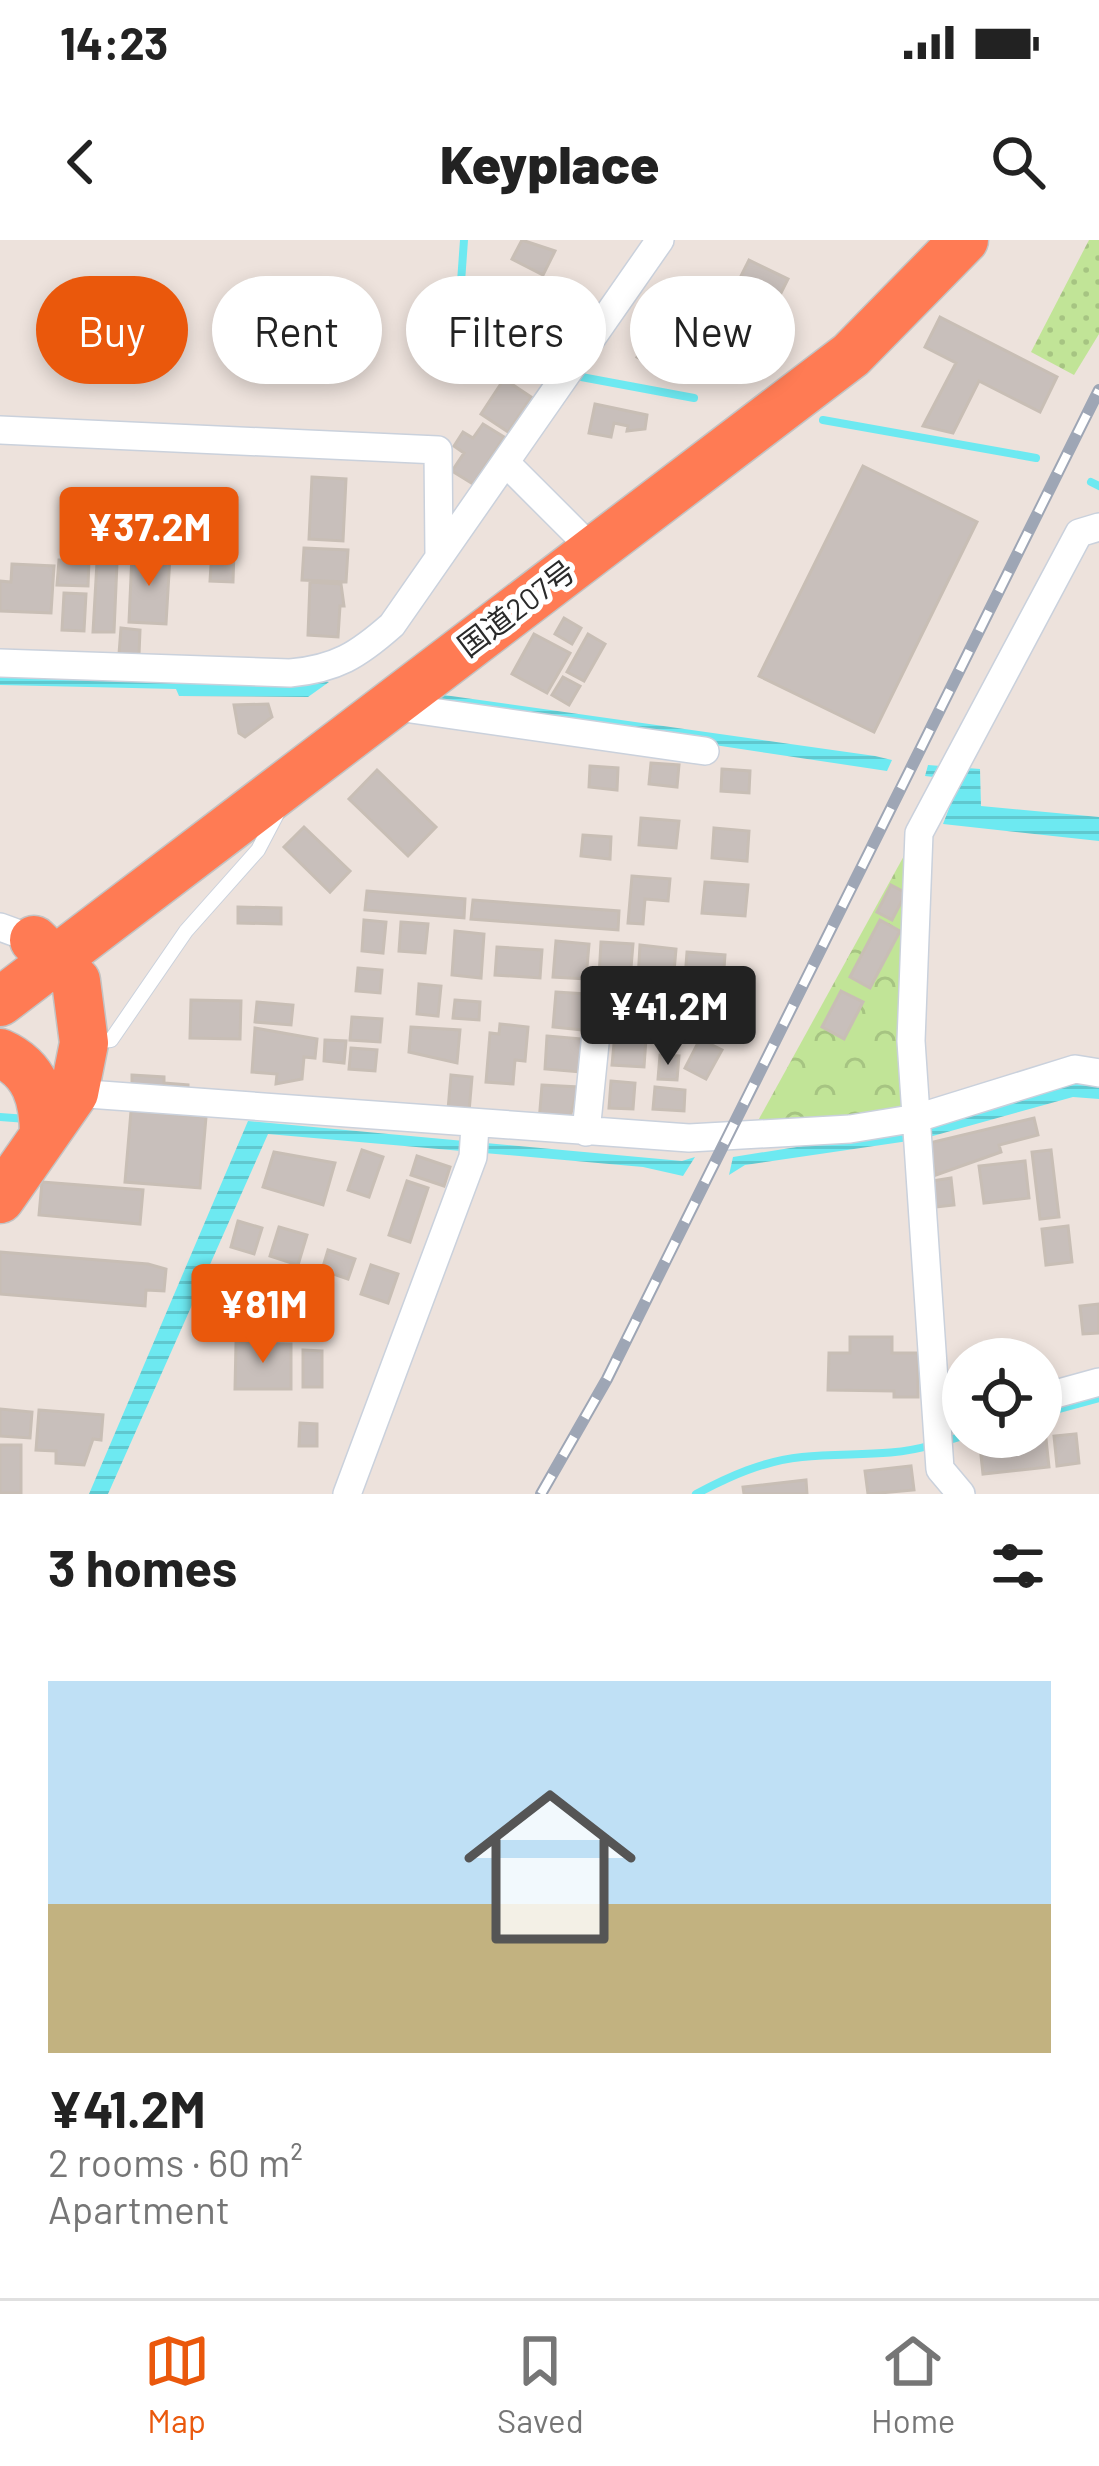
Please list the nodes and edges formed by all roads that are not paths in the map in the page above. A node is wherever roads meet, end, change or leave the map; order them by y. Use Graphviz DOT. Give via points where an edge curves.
graph roads {
  1 [pos="661,240"];
  2 [pos="919,240"];
  3 [pos="964,240"];
  4 [pos="0,430"];
  5 [pos="508,466"];
  6 [pos="1099,527"];
  7 [pos="584,542"];
  8 [pos="439,554"];
  9 [pos="0,663"];
  10 [pos="390,706"];
  11 [pos="705,751"];
  12 [pos="298,776"];
  13 [pos="22,947"];
  14 [pos="0,1002"];
  15 [pos="728,1006"];
  16 [pos="83,1043"];
  17 [pos="0,1053"];
  18 [pos="1099,1072"];
  19 [pos="74,1093"];
  20 [pos="917,1118"];
  21 [pos="586,1132"];
  22 [pos="44,1136"];
  23 [pos="474,1140"];
  24 [pos="0,1199"];
  25 [pos="1099,1382"];
  26 [pos="1062,1392"];
  27 [pos="942,1410"];
  28 [pos="942,1451"];
  29 [pos="347,1494"];
  30 [pos="961,1494"];
  1 -- 5 [label="street"];
  2 -- 7 [label="highway, 国道207号" via="829,331"];
  3 -- 7 [label="highway, 国道207号" via="851,355"];
  4 -- 8 [label="street" via="438,450"];
  5 -- 7 [label="street"];
  5 -- 8 [label="street"];
  6 -- 20 [label="street" via="1078,533 919,832 911,1041"];
  7 -- 10 [label="highway, 国道207号"];
  7 -- 13 [label="highway, 国道207号"];
  8 -- 9 [label="street" via="392,625 328,670"];
  10 -- 11 [label="street"];
  10 -- 12 [label="highway, 国道207号"];
  12 -- 13 [label="highway, 国道207号"];
  12 -- 16 [label="lane" via="258,850 186,931 112,1040"];
  13 -- 14 [label="highway"];
  13 -- 16 [label="highway" via="76,981"];
  15 -- 21 [label="street" via="600,994"];
  16 -- 19 [label="highway"];
  17 -- 22 [label="highway" via="36,1085"];
  18 -- 20 [label="street" via="1075,1069"];
  19 -- 22 [label="highway"];
  19 -- 23 [label="street"];
  20 -- 21 [label="street" via="689,1138"];
  20 -- 27 [label="street"];
  21 -- 23 [label="street"];
  22 -- 24 [label="highway"];
  23 -- 29 [label="street"];
  25 -- 26 [label="street"];
  28 -- 30 [label="street" via="940,1469"];
}
